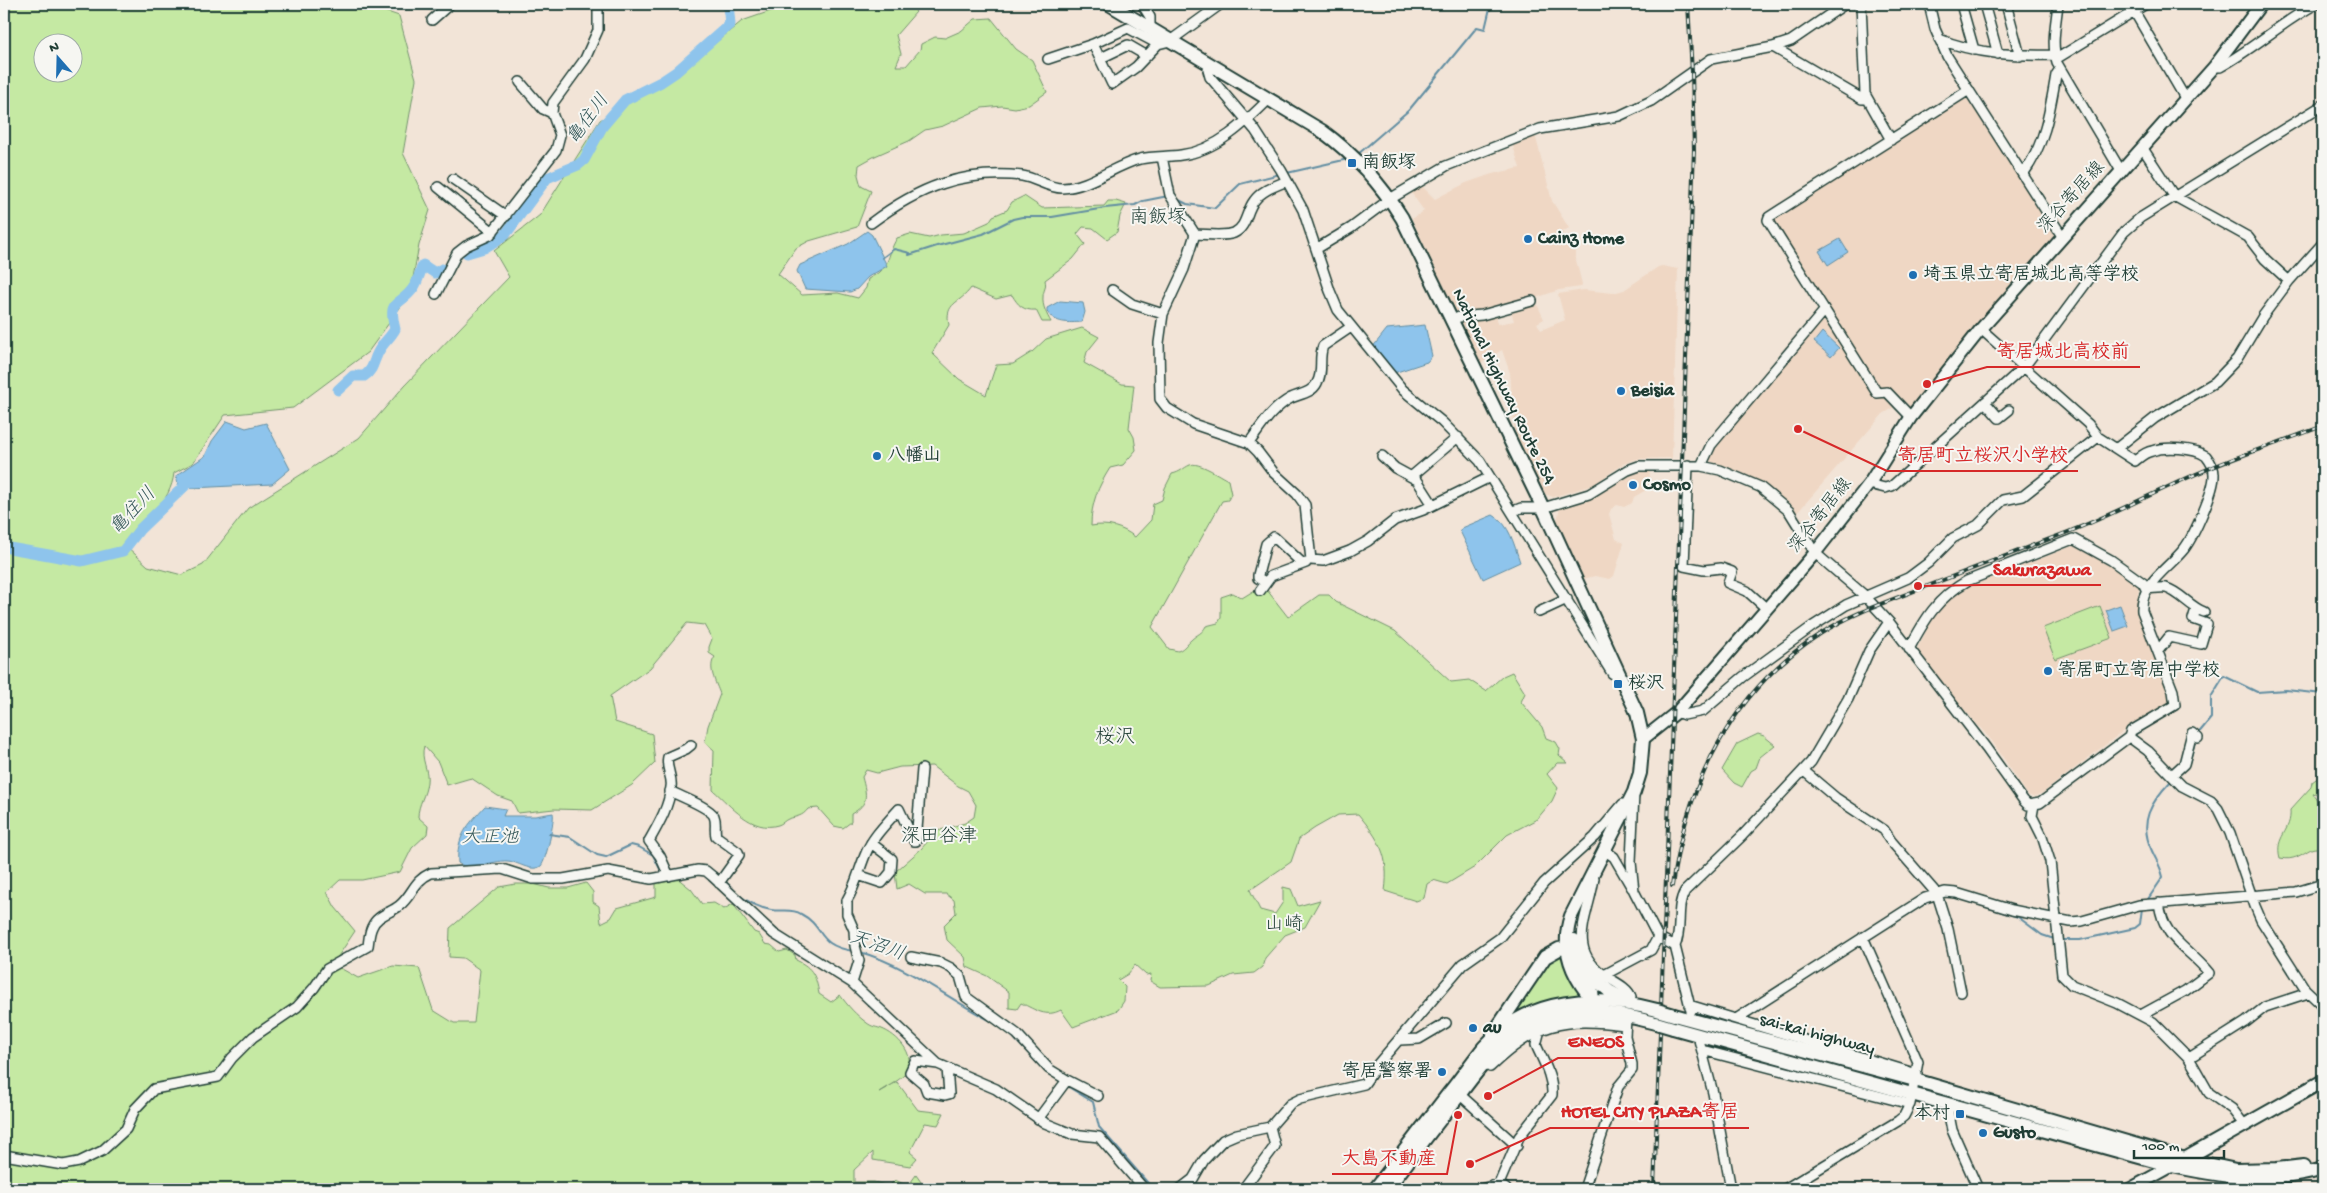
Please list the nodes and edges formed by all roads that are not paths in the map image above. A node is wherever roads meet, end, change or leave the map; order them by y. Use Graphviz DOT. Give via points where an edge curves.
graph roads {
  1 [pos="450,4"];
  2 [pos="598,4"];
  3 [pos="1109,4"];
  4 [pos="1142,4"];
  5 [pos="1221,4"];
  6 [pos="1844,4"];
  7 [pos="1862,4"];
  8 [pos="1929,4"];
  9 [pos="1962,4"];
  10 [pos="1984,4"];
  11 [pos="2006,4"];
  12 [pos="2058,4"];
  13 [pos="2146,4"];
  14 [pos="2316,4"];
  15 [pos="2257,5"];
  16 [pos="2134,7"];
  17 [pos="432,20"];
  18 [pos="1150,28"];
  19 [pos="1939,39"];
  20 [pos="1164,42"];
  21 [pos="1094,44"];
  22 [pos="1773,47"];
  23 [pos="1974,50"];
  24 [pos="1998,54"];
  25 [pos="1147,56"];
  26 [pos="2020,56"];
  27 [pos="2055,57"];
  28 [pos="1101,58"];
  29 [pos="1048,59"];
  30 [pos="1210,65"];
  31 [pos="2214,67"];
  32 [pos="2060,69"];
  33 [pos="520,82"];
  34 [pos="1970,90"];
  35 [pos="2186,98"];
  36 [pos="1269,99"];
  37 [pos="1867,99"];
  38 [pos="2323,106"];
  39 [pos="552,113"];
  40 [pos="1248,121"];
  41 [pos="1891,140"];
  42 [pos="2142,147"];
  43 [pos="1162,157"];
  44 [pos="2121,171"];
  45 [pos="2023,174"];
  46 [pos="453,178"];
  47 [pos="1287,181"];
  48 [pos="438,187"];
  49 [pos="2174,196"];
  50 [pos="1390,199"];
  51 [pos="506,216"];
  52 [pos="871,223"];
  53 [pos="493,232"];
  54 [pos="1195,234"];
  55 [pos="2062,236"];
  56 [pos="2323,243"];
  57 [pos="1316,250"];
  58 [pos="2289,281"];
  59 [pos="1112,290"];
  60 [pos="436,294"];
  61 [pos="1532,301"];
  62 [pos="1824,311"];
  63 [pos="1163,314"];
  64 [pos="1451,320"];
  65 [pos="1351,327"];
  66 [pos="1981,329"];
  67 [pos="2024,367"];
  68 [pos="1985,402"];
  69 [pos="2009,410"];
  70 [pos="1911,417"];
  71 [pos="2098,437"];
  72 [pos="1458,438"];
  73 [pos="1249,443"];
  74 [pos="2117,448"];
  75 [pos="1382,456"];
  76 [pos="1685,465"];
  77 [pos="1701,466"];
  78 [pos="1412,476"];
  79 [pos="1490,477"];
  80 [pos="1869,484"];
  81 [pos="1433,505"];
  82 [pos="1542,508"];
  83 [pos="1513,512"];
  84 [pos="1815,553"];
  85 [pos="1307,562"];
  86 [pos="1265,582"];
  87 [pos="2146,589"];
  88 [pos="1260,591"];
  89 [pos="1864,595"];
  90 [pos="1567,599"];
  91 [pos="1767,609"];
  92 [pos="1539,612"];
  93 [pos="1889,622"];
  94 [pos="1909,649"];
  95 [pos="2158,651"];
  96 [pos="1623,680"];
  97 [pos="1676,712"];
  98 [pos="2129,737"];
  99 [pos="2198,738"];
  100 [pos="1643,739"];
  101 [pos="691,744"];
  102 [pos="922,769"];
  103 [pos="1804,771"];
  104 [pos="2172,775"];
  105 [pos="670,791"];
  106 [pos="1634,792"];
  107 [pos="1627,805"];
  108 [pos="2034,806"];
  109 [pos="871,842"];
  110 [pos="1604,850"];
  111 [pos="1594,870"];
  112 [pos="858,875"];
  113 [pos="668,876"];
  114 [pos="719,883"];
  115 [pos="2323,884"];
  116 [pos="1634,891"];
  117 [pos="1937,894"];
  118 [pos="2251,895"];
  119 [pos="2159,904"];
  120 [pos="2055,920"];
  121 [pos="1658,937"];
  122 [pos="1863,937"];
  123 [pos="1571,946"];
  124 [pos="1675,946"];
  125 [pos="911,957"];
  126 [pos="1586,971"];
  127 [pos="1604,975"];
  128 [pos="852,983"];
  129 [pos="1961,992"];
  130 [pos="2308,992"];
  131 [pos="1633,1001"];
  132 [pos="1593,1006"];
  133 [pos="2323,1006"];
  134 [pos="2141,1015"];
  135 [pos="1736,1019"];
  136 [pos="1446,1023"];
  137 [pos="1540,1030"];
  138 [pos="1400,1040"];
  139 [pos="1699,1040"];
  140 [pos="1485,1046"];
  141 [pos="1504,1048"];
  142 [pos="1702,1050"];
  143 [pos="2189,1058"];
  144 [pos="938,1064"];
  145 [pos="947,1068"];
  146 [pos="1916,1077"];
  147 [pos="1067,1080"];
  148 [pos="2323,1081"];
  149 [pos="1456,1091"];
  150 [pos="1098,1096"];
  151 [pos="1911,1099"];
  152 [pos="1947,1105"];
  153 [pos="1038,1118"];
  154 [pos="2245,1126"];
  155 [pos="1270,1127"];
  156 [pos="2096,1138"];
  157 [pos="1517,1146"];
  158 [pos="4,1155"];
  159 [pos="2185,1159"];
  160 [pos="2323,1162"];
  161 [pos="2172,1166"];
  162 [pos="2323,1169"];
  163 [pos="2277,1174"];
  164 [pos="1502,1187"];
  165 [pos="1144,1189"];
  166 [pos="1180,1189"];
  167 [pos="1243,1189"];
  168 [pos="1375,1189"];
  169 [pos="1387,1189"];
  170 [pos="1481,1189"];
  171 [pos="1584,1189"];
  172 [pos="1731,1189"];
  173 [pos="1785,1189"];
  174 [pos="1978,1189"];
  175 [pos="2130,1189"];
  1 -- 17 [label="street"];
  2 -- 39 [label="street" via="598,30 585,59 553,104"];
  3 -- 18 [label="highway, National Highway Route 254"];
  4 -- 18 [label="street" via="1150,17"];
  5 -- 20 [label="street"];
  6 -- 22 [label="street" via="1791,41"];
  7 -- 37 [label="street"];
  8 -- 19 [label="street"];
  9 -- 23 [label="street"];
  10 -- 24 [label="street"];
  11 -- 26 [label="street"];
  12 -- 27 [label="street"];
  13 -- 16 [label="street"];
  14 -- 31 [label="street" via="2292,17 2246,52 2220,67"];
  15 -- 31 [label="main road, 深谷寄居線"];
  16 -- 27 [label="street"];
  16 -- 35 [label="street"];
  18 -- 20 [label="highway, National Highway Route 254"];
  19 -- 23 [label="street"];
  19 -- 34 [label="street"];
  20 -- 21 [label="street" via="1128,28"];
  20 -- 25 [label="street"];
  20 -- 30 [label="highway, National Highway Route 254"];
  21 -- 28 [label="street"];
  21 -- 29 [label="street"];
  22 -- 37 [label="street"];
  22 -- 50 [label="street" via="1712,59 1652,101 1629,112 1540,129 1446,166"];
  23 -- 24 [label="street"];
  24 -- 26 [label="street"];
  25 -- 28 [label="street" via="1128,45"];
  25 -- 28 [label="street" via="1112,84"];
  26 -- 27 [label="street"];
  27 -- 32 [label="street"];
  30 -- 36 [label="highway, National Highway Route 254"];
  30 -- 40 [label="street" via="1210,77"];
  31 -- 35 [label="main road, 深谷寄居線"];
  32 -- 44 [label="street"];
  32 -- 45 [label="street" via="2039,148"];
  33 -- 39 [label="street" via="543,109"];
  34 -- 41 [label="street"];
  34 -- 45 [label="street"];
  35 -- 42 [label="main road, 深谷寄居線"];
  36 -- 40 [label="street"];
  36 -- 50 [label="highway, National Highway Route 254" via="1338,142"];
  37 -- 41 [label="street"];
  38 -- 49 [label="street"];
  39 -- 51 [label="street" via="560,135 556,150"];
  40 -- 43 [label="street" via="1208,148 1181,156"];
  40 -- 47 [label="street"];
  41 -- 62 [label="street" via="1769,217"];
  42 -- 44 [label="main road, 深谷寄居線"];
  42 -- 49 [label="street"];
  43 -- 52 [label="street" via="1139,159 1063,188 1053,188 1027,177 1006,175 949,180 896,205"];
  43 -- 54 [label="street" via="1170,195"];
  44 -- 55 [label="main road, 深谷寄居線"];
  45 -- 55 [label="street"];
  46 -- 51 [label="street"];
  47 -- 54 [label="street" via="1260,194 1238,230 1224,234"];
  47 -- 57 [label="street" via="1303,210"];
  48 -- 53 [label="street"];
  49 -- 58 [label="street" via="2248,238"];
  49 -- 67 [label="street" via="2124,232"];
  50 -- 57 [label="street"];
  50 -- 64 [label="highway, National Highway Route 254"];
  51 -- 53 [label="street"];
  53 -- 60 [label="street" via="457,253"];
  54 -- 63 [label="street" via="1184,269"];
  55 -- 66 [label="main road, 深谷寄居線"];
  56 -- 58 [label="street"];
  57 -- 65 [label="street" via="1333,302"];
  58 -- 74 [label="street" via="2237,358 2215,382 2155,418"];
  59 -- 63 [label="street" via="1132,304"];
  61 -- 64 [label="street"];
  62 -- 70 [label="street" via="1877,392 1888,392"];
  62 -- 77 [label="street" via="1711,445"];
  63 -- 73 [label="street" via="1159,343 1160,399 1167,408 1193,424"];
  64 -- 82 [label="highway, National Highway Route 254"];
  65 -- 72 [label="street" via="1403,390"];
  65 -- 73 [label="street" via="1323,346 1319,359 1321,372 1316,385 1278,407"];
  66 -- 67 [label="street"];
  66 -- 70 [label="main road, 深谷寄居線"];
  67 -- 68 [label="street"];
  67 -- 71 [label="street" via="2088,424"];
  68 -- 69 [label="street" via="1999,418"];
  68 -- 80 [label="street" via="1892,486 1885,488"];
  70 -- 80 [label="main road, 深谷寄居線"];
  71 -- 74 [label="street"];
  71 -- 89 [label="street" via="2023,496 2003,500 1978,525 1953,538 1908,578"];
  72 -- 78 [label="street"];
  72 -- 79 [label="street"];
  73 -- 85 [label="street" via="1305,505"];
  74 -- 87 [label="street" via="2135,461 2150,451 2162,449 2203,453 2214,474 2195,533"];
  75 -- 78 [label="street" via="1395,468"];
  76 -- 77 [label="street"];
  76 -- 82 [label="street" via="1639,466 1589,494"];
  76 -- 91 [label="street" via="1684,566 1704,570 1721,568 1732,572 1728,583 1747,591"];
  77 -- 84 [label="street" via="1720,470 1771,494 1794,517"];
  78 -- 81 [label="street"];
  79 -- 81 [label="street"];
  79 -- 83 [label="street"];
  80 -- 84 [label="main road, 深谷寄居線"];
  81 -- 85 [label="street" via="1395,520 1350,551 1323,561"];
  82 -- 83 [label="street" via="1521,508"];
  82 -- 96 [label="highway, National Highway Route 254"];
  83 -- 90 [label="street"];
  84 -- 89 [label="street"];
  84 -- 91 [label="main road, 深谷寄居線"];
  85 -- 86 [label="street" via="1277,573"];
  85 -- 86 [label="street" via="1274,536 1266,544 1258,575"];
  86 -- 88 [label="street"];
  87 -- 94 [label="street" via="2143,583 2111,560 2073,539 1968,580 1953,589 1925,619"];
  87 -- 95 [label="street" via="2141,602 2142,611"];
  87 -- 95 [label="street" via="2171,590 2200,610 2193,619 2207,624 2201,644 2169,637"];
  89 -- 93 [label="street"];
  89 -- 97 [label="street" via="1787,644 1703,711 1684,715"];
  90 -- 92 [label="street"];
  90 -- 96 [label="street" via="1612,673"];
  91 -- 97 [label="main road, 深谷寄居線"];
  93 -- 94 [label="street"];
  93 -- 103 [label="street" via="1869,651 1848,699"];
  94 -- 108 [label="street" via="2024,801"];
  95 -- 98 [label="street" via="2175,705 2132,731"];
  96 -- 100 [label="highway, National Highway Route 254" via="1637,713"];
  97 -- 100 [label="main road, 深谷寄居線"];
  98 -- 104 [label="street"];
  98 -- 108 [label="street"];
  99 -- 104 [label="street" via="2192,732 2184,764"];
  100 -- 106 [label="highway, National Highway Route 254" via="1640,773"];
  101 -- 105 [label="street" via="668,757"];
  102 -- 109 [label="street" via="916,841 899,809"];
  103 -- 117 [label="street" via="1836,798 1884,830"];
  103 -- 124 [label="street" via="1685,891 1680,901"];
  104 -- 118 [label="street" via="2182,786 2211,801 2218,809"];
  105 -- 113 [label="street" via="658,827 648,842 660,856"];
  105 -- 114 [label="street" via="707,808 716,822 716,836 738,852"];
  106 -- 107 [label="highway, National Highway Route 254"];
  106 -- 116 [label="street" via="1631,862"];
  107 -- 110 [label="highway, National Highway Route 254"];
  107 -- 138 [label="street" via="1623,804 1595,837 1544,883 1500,938 1463,964"];
  108 -- 120 [label="street" via="2032,816 2050,861"];
  109 -- 112 [label="street"];
  109 -- 112 [label="street" via="892,859 891,872 882,884"];
  110 -- 111 [label="highway, National Highway Route 254"];
  110 -- 116 [label="street" via="1614,857"];
  111 -- 123 [label="highway, National Highway Route 254" via="1569,922"];
  111 -- 127 [label="street" via="1582,940 1586,954"];
  112 -- 128 [label="street" via="853,893 847,900 847,914 860,961"];
  113 -- 114 [label="street" via="698,870 706,872"];
  113 -- 158 [label="street" via="651,879 608,871 563,879 533,879 502,869 445,872 423,877 400,905 372,926 368,946 327,969 297,1007 253,1037 218,1077 154,1089 135,1109 126,1129 102,1151 79,1162 63,1164"];
  114 -- 128 [label="street" via="774,934"];
  115 -- 118 [label="street" via="2296,892"];
  116 -- 121 [label="street"];
  117 -- 120 [label="street" via="1956,892"];
  117 -- 122 [label="street" via="1925,898"];
  117 -- 129 [label="street"];
  118 -- 119 [label="street"];
  118 -- 130 [label="street" via="2262,920"];
  119 -- 120 [label="street" via="2139,905 2082,921"];
  119 -- 134 [label="street" via="2161,918 2170,936 2200,961 2209,973 2185,991"];
  120 -- 134 [label="street" via="2062,974 2066,980"];
  121 -- 124 [label="street"];
  121 -- 127 [label="street" via="1651,950"];
  122 -- 135 [label="street"];
  122 -- 146 [label="street" via="1918,1062"];
  123 -- 126 [label="highway, National Highway Route 254"];
  123 -- 132 [label="highway, National Highway Route 254" via="1576,979"];
  123 -- 140 [label="highway" via="1545,957"];
  124 -- 135 [label="street" via="1690,1008"];
  125 -- 147 [label="street" via="941,962 951,968 960,976 966,997 1017,1034 1049,1069"];
  126 -- 131 [label="highway" via="1609,991"];
  126 -- 132 [label="highway, National Highway Route 254" via="1592,986"];
  127 -- 131 [label="street" via="1622,987"];
  128 -- 144 [label="street"];
  130 -- 133 [label="street"];
  130 -- 143 [label="street" via="2265,1007"];
  131 -- 132 [label="highway, sai-kai highway"];
  131 -- 146 [label="highway, sai-kai highway, bridge" via="1674,1015"];
  132 -- 140 [label="highway, sai-kai highway" via="1574,1001 1538,1011 1517,1021"];
  132 -- 141 [label="highway, sai-kai highway" via="1551,1016 1525,1029"];
  132 -- 151 [label="highway, sai-kai highway, bridge"];
  134 -- 143 [label="street" via="2153,1022"];
  135 -- 146 [label="street"];
  136 -- 138 [label="street" via="1419,1039"];
  137 -- 141 [label="street"];
  137 -- 157 [label="street" via="1536,1046 1547,1068 1552,1095 1526,1126"];
  137 -- 171 [label="street" via="1582,1021 1626,1022 1625,1036 1632,1070 1618,1088"];
  138 -- 155 [label="street" via="1364,1084 1300,1099 1290,1104"];
  139 -- 142 [label="street"];
  140 -- 149 [label="highway, sai-kai highway"];
  141 -- 149 [label="highway, sai-kai highway" via="1484,1062"];
  142 -- 151 [label="street"];
  142 -- 172 [label="street"];
  143 -- 154 [label="street" via="2208,1093 2232,1109"];
  144 -- 145 [label="street"];
  144 -- 145 [label="street" via="915,1061 910,1072 924,1084 927,1092 949,1094"];
  145 -- 153 [label="street" via="996,1089"];
  146 -- 151 [label="street"];
  146 -- 156 [label="highway, sai-kai highway"];
  147 -- 150 [label="street"];
  147 -- 153 [label="street"];
  148 -- 154 [label="highway"];
  149 -- 157 [label="street"];
  149 -- 168 [label="highway, sai-kai highway"];
  149 -- 169 [label="highway, sai-kai highway"];
  151 -- 152 [label="highway, sai-kai highway"];
  151 -- 173 [label="street" via="1904,1116"];
  152 -- 156 [label="highway, sai-kai highway"];
  152 -- 174 [label="street" via="1952,1130"];
  153 -- 165 [label="street" via="1072,1134 1099,1137"];
  154 -- 159 [label="highway"];
  155 -- 166 [label="street" via="1223,1140 1204,1160 1193,1179"];
  155 -- 167 [label="street" via="1275,1146"];
  156 -- 159 [label="highway, sai-kai highway"];
  156 -- 161 [label="highway, sai-kai highway"];
  157 -- 164 [label="street"];
  159 -- 161 [label="highway"];
  159 -- 163 [label="highway, sai-kai highway" via="2236,1170"];
  160 -- 163 [label="highway, sai-kai highway"];
  161 -- 163 [label="highway, sai-kai highway" via="2226,1177"];
  161 -- 175 [label="main road"];
  162 -- 163 [label="highway, sai-kai highway"];
  164 -- 170 [label="street"];
}
